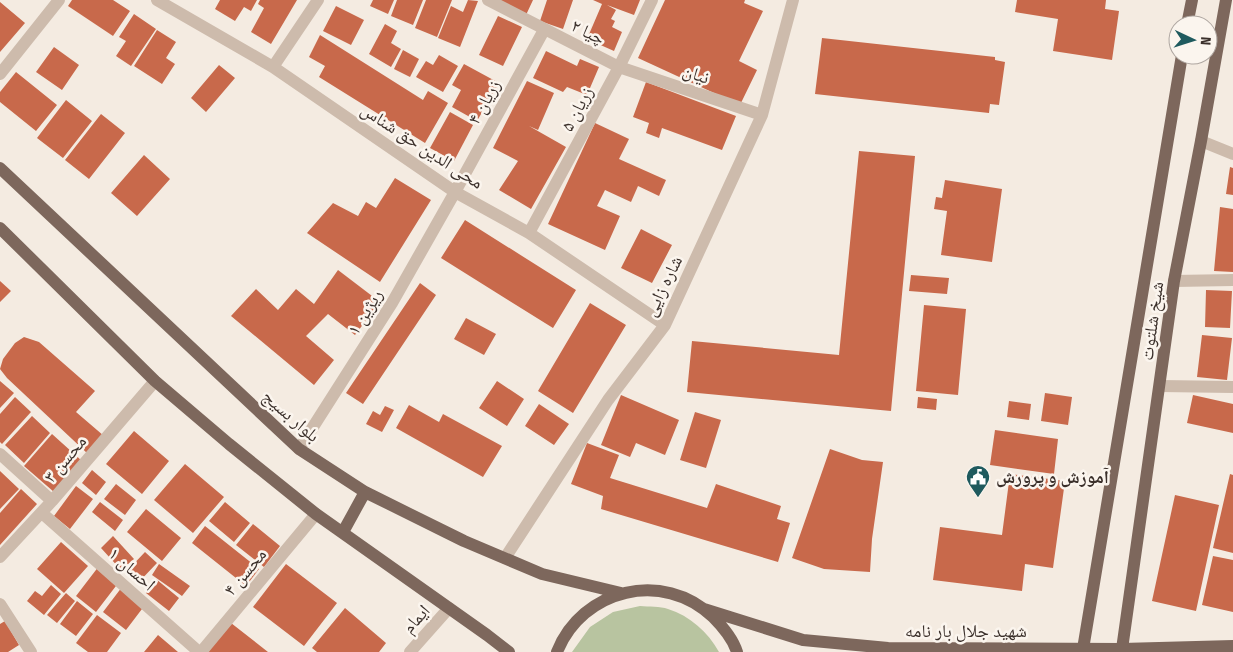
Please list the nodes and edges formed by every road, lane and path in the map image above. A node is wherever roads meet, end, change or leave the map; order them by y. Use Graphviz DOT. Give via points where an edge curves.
graph roads {
  1 [pos="59,0"];
  2 [pos="158,0"];
  3 [pos="318,0"];
  4 [pos="488,0"];
  5 [pos="652,0"];
  6 [pos="793,0"];
  7 [pos="1192,0"];
  8 [pos="1226,0"];
  9 [pos="1189,15"];
  10 [pos="544,30"];
  11 [pos="1180,65"];
  12 [pos="619,67"];
  13 [pos="273,68"];
  14 [pos="0,74"];
  15 [pos="762,115"];
  16 [pos="1201,141"];
  17 [pos="1233,154"];
  18 [pos="0,168"];
  19 [pos="455,192"];
  20 [pos="0,228"];
  21 [pos="529,233"];
  22 [pos="1233,280"];
  23 [pos="1174,281"];
  24 [pos="665,325"];
  25 [pos="155,381"];
  26 [pos="1160,386"];
  27 [pos="1233,387"];
  28 [pos="299,449"];
  29 [pos="0,454"];
  30 [pos="365,492"];
  31 [pos="52,501"];
  32 [pos="42,513"];
  33 [pos="316,514"];
  34 [pos="342,532"];
  35 [pos="0,557"];
  36 [pos="505,558"];
  37 [pos="621,594"];
  38 [pos="0,604"];
  39 [pos="449,608"];
  40 [pos="704,609"];
  41 [pos="816,641"];
  42 [pos="1233,646"];
  43 [pos="1083,648"];
  44 [pos="1122,648"];
  45 [pos="31,652"];
  46 [pos="200,652"];
  47 [pos="410,652"];
  48 [pos="509,652"];
  49 [pos="557,652"];
  50 [pos="737,652"];
  51 [pos="805,652"];
  1 -- 14 [label="street"];
  2 -- 13 [label="street, محی الدین حق شناس"];
  3 -- 13 [label="street"];
  4 -- 10 [label="street, چیا ۲"];
  5 -- 12 [label="street, زریان ۵"];
  6 -- 15 [label="street, شاره زایی"];
  7 -- 9 [label="main road"];
  8 -- 16 [label="main road, شیخ شلتوت"];
  10 -- 12 [label="street, چیا ۲"];
  10 -- 19 [label="street, زریان ۴"];
  11 -- 43 [label="main road, شیخ شلتوت"];
  12 -- 15 [label="street, نیان"];
  12 -- 21 [label="street, زریان ۵"];
  13 -- 19 [label="street, محی الدین حق شناس"];
  15 -- 24 [label="street, شاره زایی"];
  16 -- 17 [label="street"];
  16 -- 23 [label="main road, شیخ شلتوت"];
  18 -- 28 [label="main road, بلوار بسیج"];
  19 -- 21 [label="street, محی الدین حق شناس"];
  19 -- 28 [label="street, ریژین ۱" via="392,303"];
  20 -- 25 [label="main road"];
  21 -- 24 [label="street, محی الدین حق شناس"];
  22 -- 23 [label="street"];
  23 -- 26 [label="main road, شیخ شلتوت"];
  24 -- 36 [label="street, شاره زایی" via="608,400"];
  25 -- 31 [label="street, محسن ۳"];
  25 -- 33 [label="main road"];
  26 -- 27 [label="street"];
  26 -- 44 [label="main road, شیخ شلتوت"];
  28 -- 30 [label="main road, بلوار بسیج"];
  29 -- 31 [label="street"];
  30 -- 34 [label="main road"];
  30 -- 36 [label="main road, بلوار بسیج"];
  31 -- 32 [label="street, محسن ۳"];
  32 -- 35 [label="street, محسن ۳"];
  32 -- 46 [label="street, احسان ۱"];
  33 -- 34 [label="main road"];
  33 -- 46 [label="street, محسن ۴"];
  34 -- 39 [label="main road"];
  36 -- 37 [label="main road, بلوار بسیج" via="542,574"];
  37 -- 40 [label="main road" via="650,590 679,595"];
  37 -- 49 [label="main road" via="597,604 576,620 561,640"];
  38 -- 45 [label="street"];
  39 -- 47 [label="street, ایمام"];
  39 -- 48 [label="main road"];
  40 -- 41 [label="main road, شهید جلال بار نامه" via="803,640"];
  40 -- 50 [label="main road" via="722,626"];
  41 -- 43 [label="main road, شهید جلال بار نامه" via="888,648"];
  41 -- 51 [label="main road"];
  42 -- 44 [label="main road, شهید جلال بار نامه"];
  43 -- 44 [label="main road, شهید جلال بار نامه"];
}
